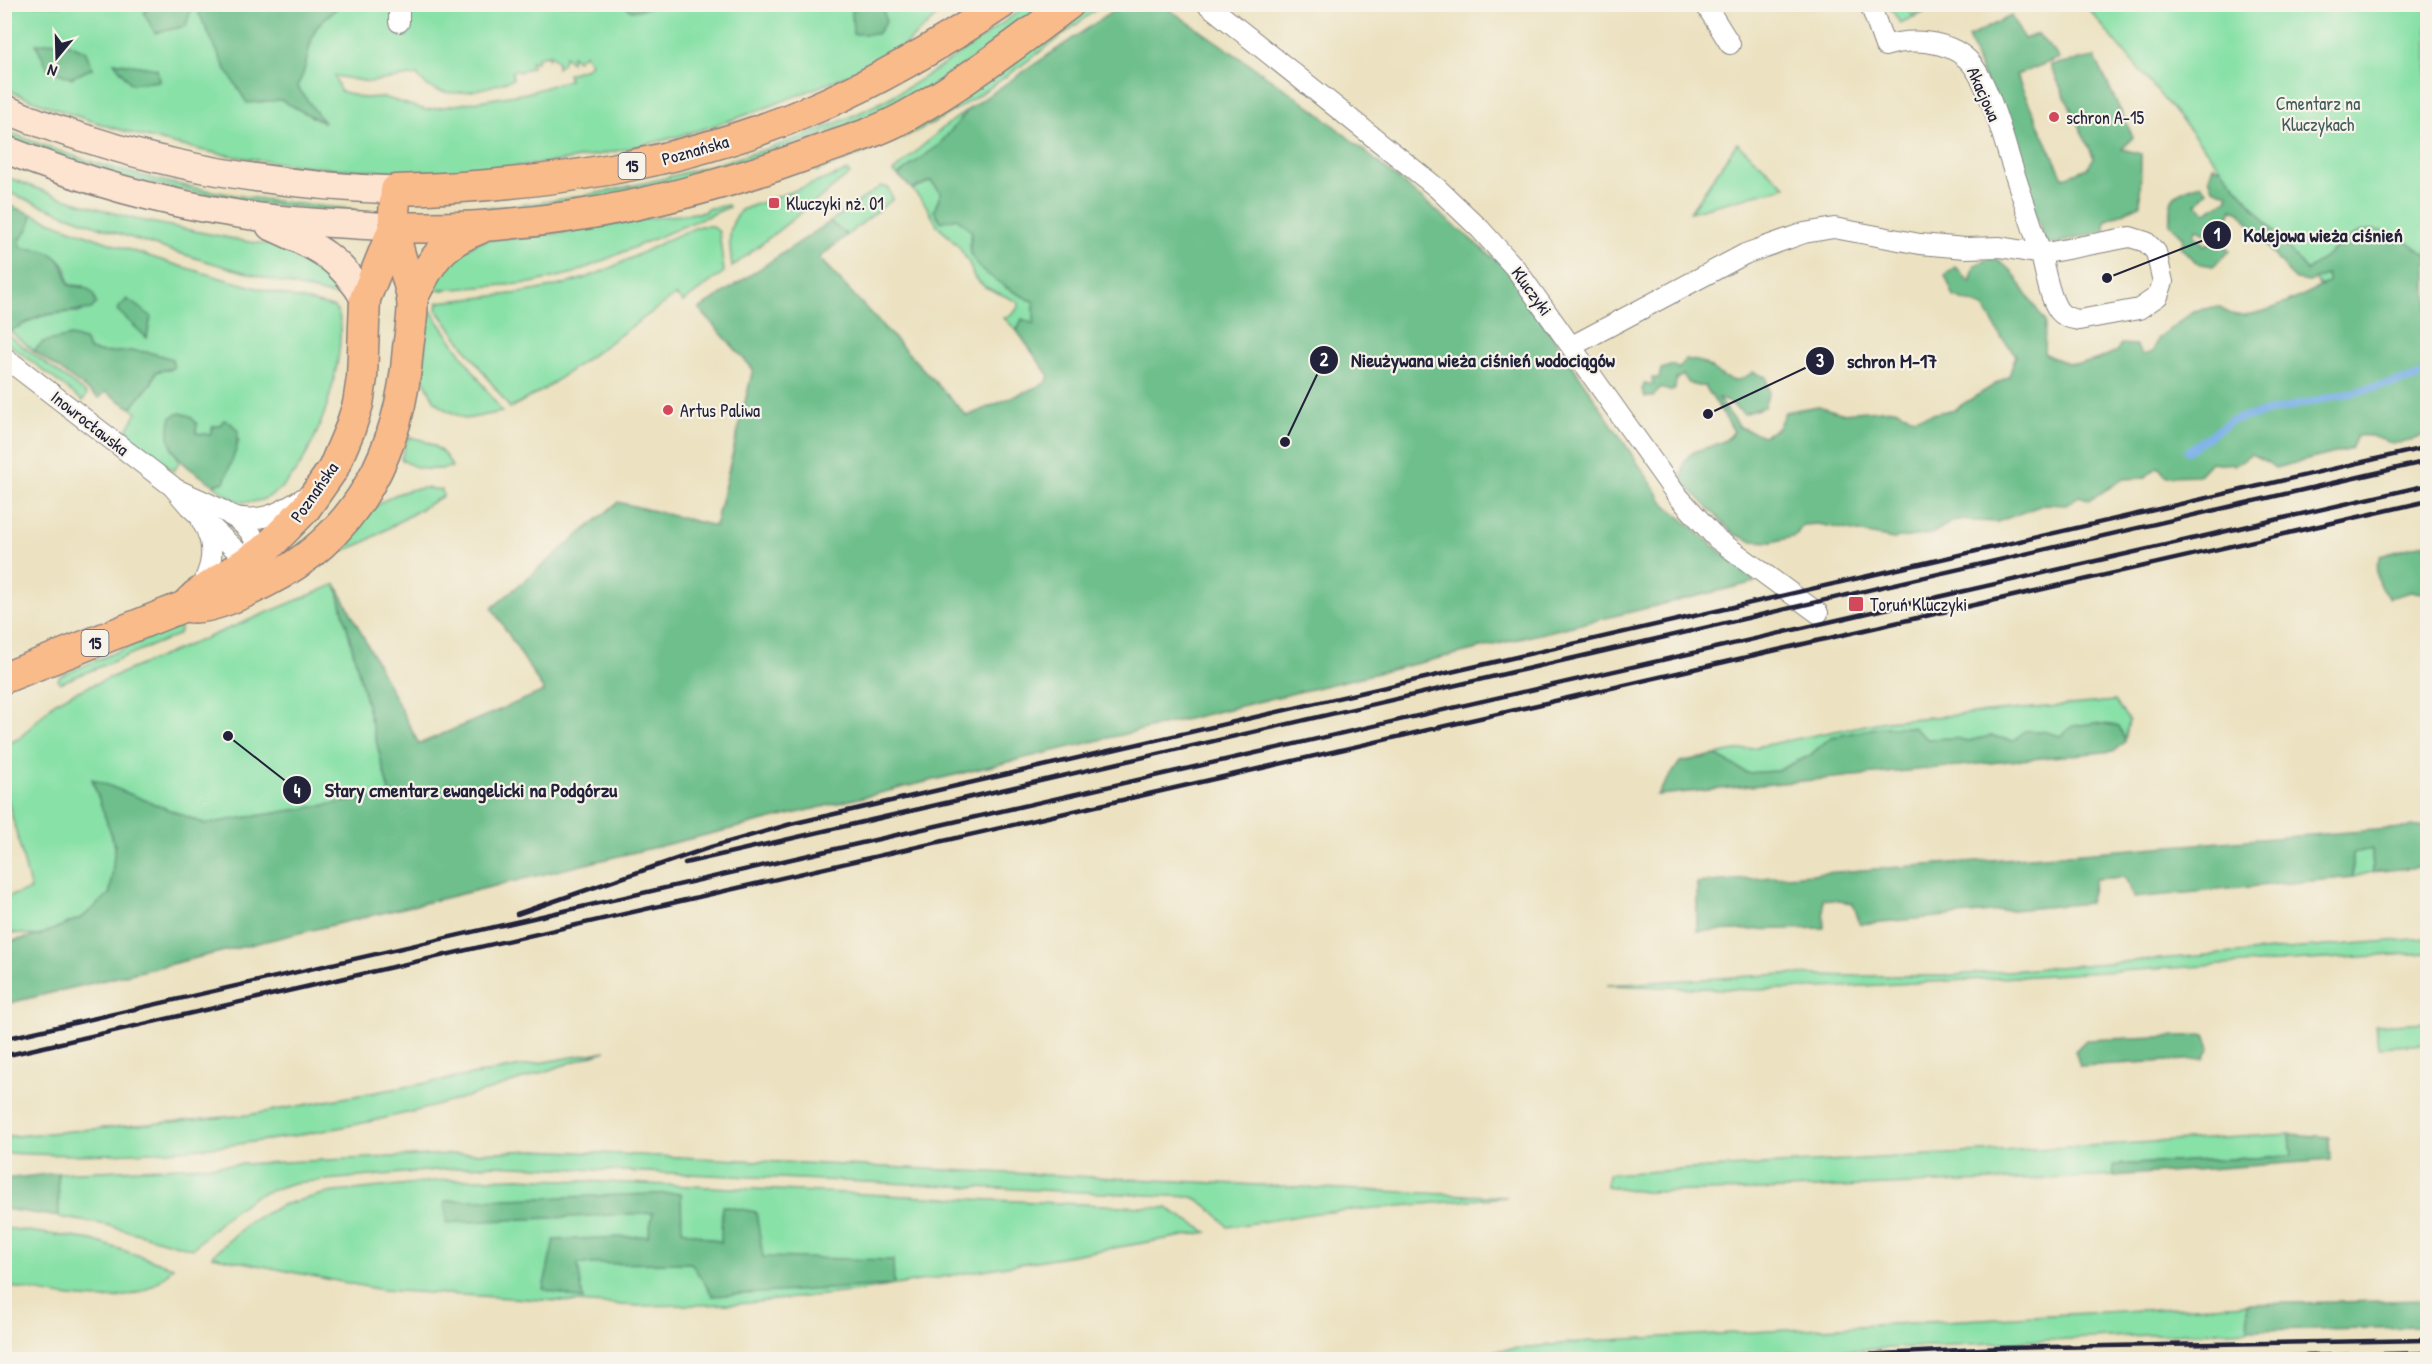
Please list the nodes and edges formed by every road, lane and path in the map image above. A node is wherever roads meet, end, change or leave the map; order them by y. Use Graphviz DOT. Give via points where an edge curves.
graph roads {
  1 [pos="1001,4"];
  2 [pos="1069,4"];
  3 [pos="1207,4"];
  4 [pos="1705,4"];
  5 [pos="1870,4"];
  6 [pos="1730,44"];
  7 [pos="4,108"];
  8 [pos="4,149"];
  9 [pos="396,190"];
  10 [pos="229,213"];
  11 [pos="490,225"];
  12 [pos="394,227"];
  13 [pos="2041,254"];
  14 [pos="365,299"];
  15 [pos="412,299"];
  16 [pos="1572,346"];
  17 [pos="4,357"];
  18 [pos="322,487"];
  19 [pos="176,490"];
  20 [pos="224,513"];
  21 [pos="198,515"];
  22 [pos="262,569"];
  23 [pos="190,600"];
  24 [pos="1818,612"];
  25 [pos="4,678"];
  1 -- 9 [label="main road, Poznańska / 15" via="908,62 846,94 761,130 695,151 539,182"];
  2 -- 11 [label="main road, Poznańska / 15" via="986,66 907,116 848,141 666,200"];
  3 -- 16 [label="street, Kluczyki" via="1457,207 1516,269"];
  4 -- 6 [label="street"];
  5 -- 13 [label="street, Akacjowa" via="1885,46 1918,42 1940,45 1962,54 1975,69 1992,107"];
  7 -- 9 [label="main road" via="122,150 194,168 309,185"];
  8 -- 10 [label="main road" via="104,184"];
  9 -- 12 [label="main road, Poznańska / 15"];
  10 -- 12 [label="main road" via="320,224"];
  10 -- 14 [label="main road" via="311,244 336,261"];
  11 -- 12 [label="main road, Poznańska / 15"];
  11 -- 15 [label="main road, Poznańska / 15" via="458,237 438,255"];
  12 -- 14 [label="main road, Poznańska / 15"];
  12 -- 15 [label="main road, Poznańska / 15"];
  13 -- 13 [label="street, Akacjowa" via="2130,237 2152,247 2159,259 2163,282 2158,296 2146,306 2072,320 2057,309"];
  13 -- 16 [label="street" via="2000,247 1920,244 1833,228 1745,254"];
  14 -- 18 [label="main road, Poznańska / 15" via="362,378 356,411"];
  15 -- 22 [label="main road, Poznańska / 15" via="403,396 395,428 361,500 303,560"];
  16 -- 24 [label="street, Kluczyki" via="1676,494 1717,539"];
  17 -- 19 [label="street, Inowrocławska"];
  18 -- 20 [label="street" via="264,518 249,520"];
  18 -- 22 [label="main road, Poznańska / 15"];
  19 -- 20 [label="street"];
  19 -- 21 [label="street"];
  20 -- 22 [label="street" via="246,528 255,540"];
  21 -- 22 [label="street"];
  21 -- 23 [label="street" via="212,548 208,572"];
  22 -- 23 [label="main road, Poznańska / 15" via="206,607 195,609"];
  23 -- 25 [label="main road, Poznańska / 15"];
}
